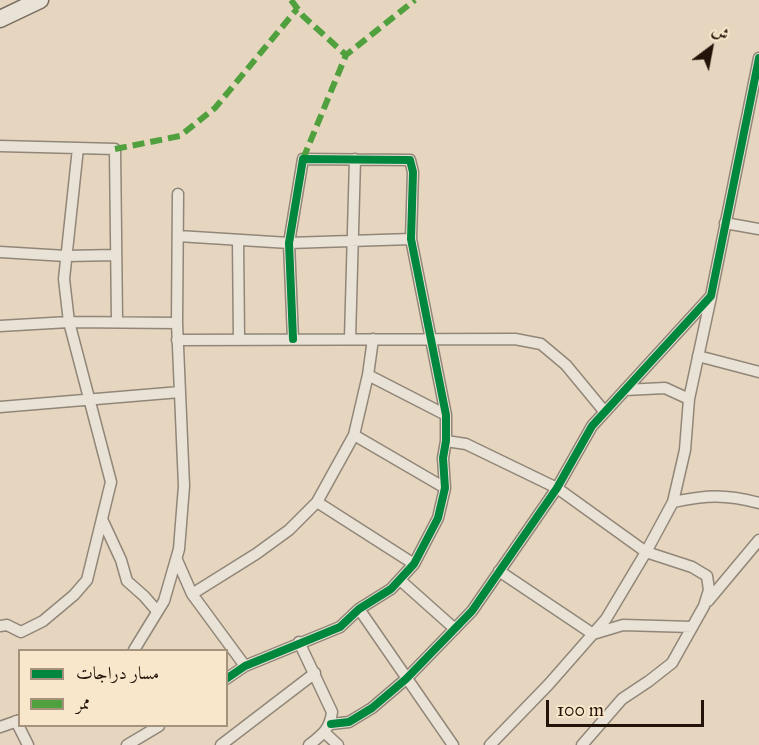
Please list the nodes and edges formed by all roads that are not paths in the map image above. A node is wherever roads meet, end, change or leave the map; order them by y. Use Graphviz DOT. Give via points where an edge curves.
graph roads {
  1 [pos="40,0"];
  2 [pos="0,19"];
  3 [pos="759,58"];
  4 [pos="0,146"];
  5 [pos="78,148"];
  6 [pos="355,159"];
  7 [pos="178,194"];
  8 [pos="725,223"];
  9 [pos="759,229"];
  10 [pos="178,236"];
  11 [pos="411,239"];
  12 [pos="238,240"];
  13 [pos="351,242"];
  14 [pos="289,243"];
  15 [pos="0,252"];
  16 [pos="116,255"];
  17 [pos="66,256"];
  18 [pos="711,296"];
  19 [pos="117,321"];
  20 [pos="69,322"];
  21 [pos="177,323"];
  22 [pos="0,326"];
  23 [pos="239,339"];
  24 [pos="293,339"];
  25 [pos="350,339"];
  26 [pos="373,339"];
  27 [pos="430,339"];
  28 [pos="177,340"];
  29 [pos="698,356"];
  30 [pos="759,372"];
  31 [pos="368,375"];
  32 [pos="625,390"];
  33 [pos="180,392"];
  34 [pos="89,398"];
  35 [pos="689,399"];
  36 [pos="0,407"];
  37 [pos="604,411"];
  38 [pos="446,415"];
  39 [pos="354,435"];
  40 [pos="446,441"];
  41 [pos="445,488"];
  42 [pos="557,488"];
  43 [pos="316,502"];
  44 [pos="673,502"];
  45 [pos="759,503"];
  46 [pos="102,519"];
  47 [pos="759,540"];
  48 [pos="646,552"];
  49 [pos="176,560"];
  50 [pos="414,564"];
  51 [pos="499,571"];
  52 [pos="400,580"];
  53 [pos="192,594"];
  54 [pos="704,606"];
  55 [pos="359,609"];
  56 [pos="157,611"];
  57 [pos="0,626"];
  58 [pos="692,627"];
  59 [pos="454,628"];
  60 [pos="593,634"];
  61 [pos="299,642"];
  62 [pos="136,649"];
  63 [pos="245,666"];
  64 [pos="315,673"];
  65 [pos="228,678"];
  66 [pos="406,679"];
  67 [pos="18,721"];
  68 [pos="0,727"];
  69 [pos="20,727"];
  70 [pos="157,727"];
  71 [pos="328,728"];
  72 [pos="28,745"];
  73 [pos="127,745"];
  74 [pos="221,745"];
  75 [pos="309,745"];
  76 [pos="338,745"];
  77 [pos="453,745"];
  78 [pos="490,745"];
  79 [pos="582,745"];
  1 -- 2 [label="main road"];
  3 -- 8 [label="street"];
  4 -- 5 [label="street"];
  5 -- 16 [label="street" via="115,149"];
  5 -- 17 [label="street"];
  6 -- 11 [label="street" via="410,160"];
  6 -- 13 [label="street"];
  6 -- 14 [label="street" via="303,159"];
  7 -- 10 [label="street"];
  8 -- 9 [label="street"];
  8 -- 18 [label="street"];
  10 -- 12 [label="street"];
  10 -- 21 [label="street"];
  11 -- 13 [label="street"];
  11 -- 27 [label="street"];
  12 -- 14 [label="street"];
  12 -- 23 [label="street"];
  13 -- 14 [label="street"];
  13 -- 25 [label="street"];
  14 -- 24 [label="street"];
  15 -- 17 [label="street"];
  16 -- 17 [label="street"];
  16 -- 19 [label="street"];
  17 -- 20 [label="street" via="64,279"];
  18 -- 29 [label="street"];
  18 -- 32 [label="street"];
  19 -- 20 [label="street"];
  19 -- 21 [label="street"];
  20 -- 22 [label="street"];
  20 -- 34 [label="street"];
  21 -- 28 [label="street"];
  23 -- 24 [label="street"];
  23 -- 28 [label="street"];
  24 -- 25 [label="street"];
  25 -- 26 [label="street"];
  26 -- 27 [label="street"];
  26 -- 31 [label="street"];
  27 -- 37 [label="street" via="515,339 541,344 566,365"];
  27 -- 38 [label="street"];
  28 -- 33 [label="street"];
  29 -- 30 [label="street"];
  29 -- 35 [label="street"];
  31 -- 38 [label="street"];
  31 -- 39 [label="street"];
  32 -- 35 [label="street" via="665,388"];
  32 -- 37 [label="street"];
  33 -- 34 [label="street"];
  33 -- 49 [label="street" via="184,486"];
  34 -- 36 [label="street"];
  34 -- 46 [label="street" via="111,482"];
  35 -- 44 [label="street" via="685,450"];
  37 -- 42 [label="street"];
  38 -- 40 [label="street"];
  39 -- 41 [label="street"];
  39 -- 43 [label="street"];
  40 -- 41 [label="street" via="442,458"];
  40 -- 42 [label="street" via="466,444"];
  41 -- 50 [label="street" via="438,518"];
  42 -- 48 [label="street"];
  42 -- 51 [label="street"];
  43 -- 50 [label="street"];
  43 -- 53 [label="street" via="265,548"];
  44 -- 45 [label="street" via="714,495"];
  44 -- 48 [label="street"];
  46 -- 56 [label="street" via="127,582"];
  46 -- 57 [label="street" via="87,580 74,595 43,621 21,632"];
  47 -- 54 [label="street"];
  48 -- 54 [label="street" via="707,576 709,590"];
  48 -- 60 [label="street"];
  49 -- 53 [label="street"];
  49 -- 56 [label="street" via="164,601"];
  50 -- 52 [label="street"];
  51 -- 59 [label="street" via="472,611"];
  51 -- 60 [label="street"];
  52 -- 55 [label="street"];
  52 -- 59 [label="street"];
  53 -- 63 [label="street"];
  54 -- 58 [label="street"];
  55 -- 61 [label="street" via="340,627"];
  55 -- 66 [label="street"];
  56 -- 62 [label="street"];
  58 -- 60 [label="street" via="622,625"];
  58 -- 79 [label="street" via="672,663 622,699"];
  59 -- 66 [label="street"];
  60 -- 78 [label="street"];
  61 -- 63 [label="street"];
  61 -- 64 [label="street"];
  63 -- 65 [label="street"];
  64 -- 71 [label="street" via="332,712"];
  64 -- 74 [label="street"];
  66 -- 71 [label="street" via="372,708 349,722"];
  66 -- 77 [label="street"];
  67 -- 68 [label="street"];
  69 -- 72 [label="street"];
  70 -- 73 [label="street"];
  71 -- 75 [label="street"];
  71 -- 76 [label="street"];
}
